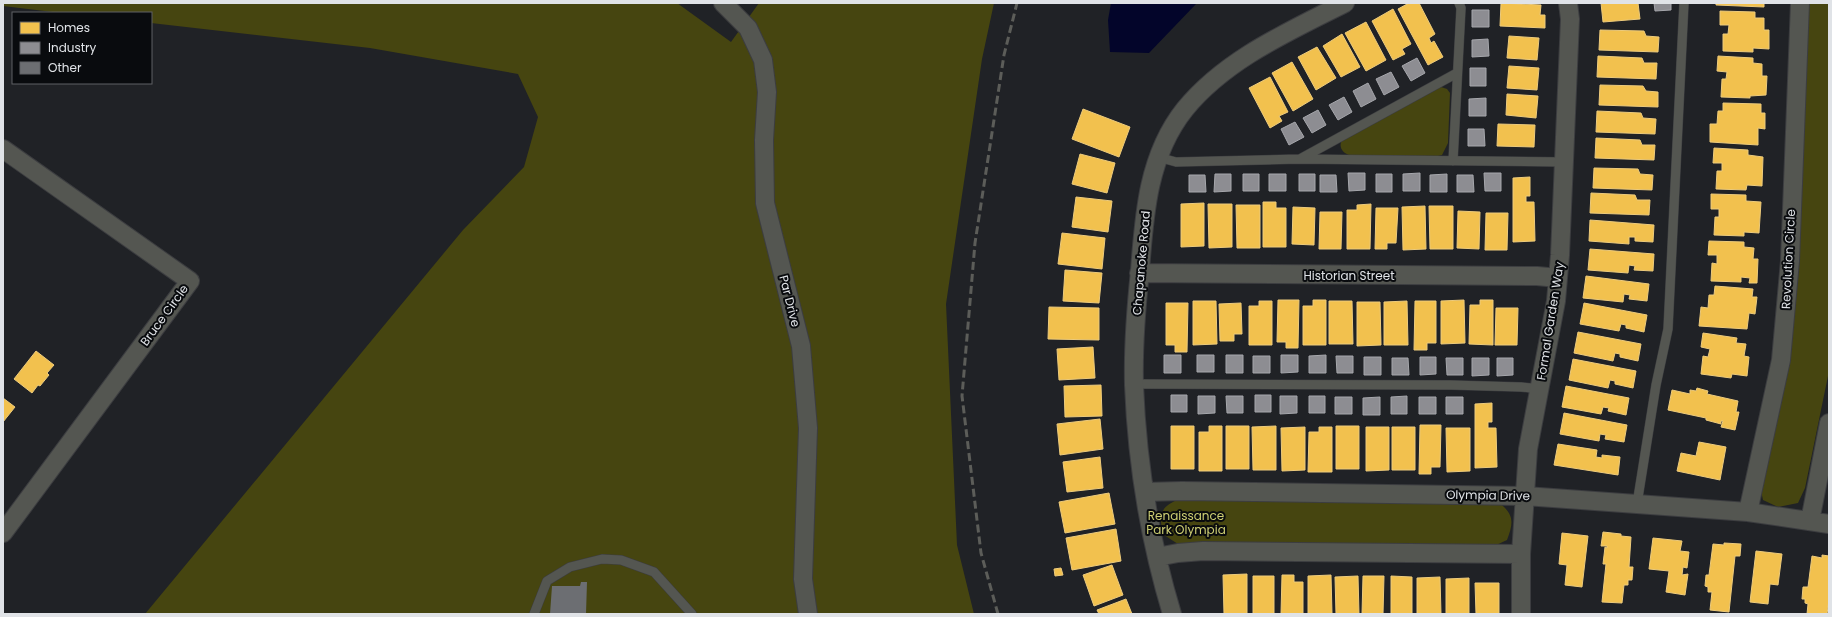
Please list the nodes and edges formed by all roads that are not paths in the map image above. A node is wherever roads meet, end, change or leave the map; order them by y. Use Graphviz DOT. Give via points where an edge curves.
graph roads {
  1 [pos="723,3"];
  2 [pos="1344,3"];
  3 [pos="1459,3"];
  4 [pos="1568,3"];
  5 [pos="1684,3"];
  6 [pos="1800,3"];
  7 [pos="1457,72"];
  8 [pos="3,148"];
  9 [pos="1158,157"];
  10 [pos="1299,159"];
  11 [pos="1452,161"];
  12 [pos="1564,162"];
  13 [pos="1139,273"];
  14 [pos="1558,278"];
  15 [pos="1134,384"];
  16 [pos="1540,389"];
  17 [pos="1829,423"];
  18 [pos="1146,492"];
  19 [pos="1525,496"];
  20 [pos="1637,504"];
  21 [pos="1748,512"];
  22 [pos="1810,521"];
  23 [pos="1829,524"];
  24 [pos="3,533"];
  25 [pos="1521,554"];
  26 [pos="1157,557"];
  27 [pos="534,614"];
  28 [pos="692,614"];
  29 [pos="808,614"];
  30 [pos="1172,614"];
  31 [pos="1521,614"];
  1 -- 29 [label="street, Par Drive" via="748,28 764,66 767,92 764,140 765,203 801,346 808,428 803,579"];
  2 -- 9 [label="street, Chapanoke Road" via="1251,53 1222,72 1185,110"];
  3 -- 7 [label="lane" via="1461,8"];
  4 -- 12 [label="street, Formal Garden Way" via="1570,19"];
  5 -- 20 [label="lane" via="1668,329 1656,385"];
  6 -- 21 [label="street, Revolution Circle" via="1790,261 1781,360"];
  7 -- 10 [label="lane"];
  7 -- 11 [label="lane"];
  8 -- 24 [label="street, Bruce Circle" via="190,281"];
  9 -- 10 [label="lane" via="1176,162"];
  9 -- 13 [label="street, Chapanoke Road" via="1148,192"];
  10 -- 11 [label="lane"];
  11 -- 12 [label="lane"];
  12 -- 14 [label="street, Formal Garden Way"];
  13 -- 14 [label="street, Historian Street"];
  13 -- 15 [label="street, Chapanoke Road"];
  14 -- 16 [label="street, Formal Garden Way"];
  15 -- 16 [label="lane" via="1451,385"];
  15 -- 18 [label="street, Chapanoke Road"];
  16 -- 19 [label="street, Formal Garden Way" via="1528,450"];
  17 -- 22 [label="street"];
  18 -- 19 [label="street, Olympia Drive"];
  18 -- 26 [label="street, Chapanoke Road"];
  19 -- 20 [label="street, Olympia Drive"];
  19 -- 25 [label="street, Formal Garden Way"];
  20 -- 21 [label="street, Olympia Drive"];
  21 -- 22 [label="street, Olympia Drive"];
  22 -- 23 [label="street, Olympia Drive"];
  25 -- 26 [label="street" via="1204,551"];
  25 -- 31 [label="street, Formal Garden Way"];
  26 -- 30 [label="street, Chapanoke Road"];
  27 -- 28 [label="lane" via="547,581 570,567 602,559 621,560 654,572"];
}
